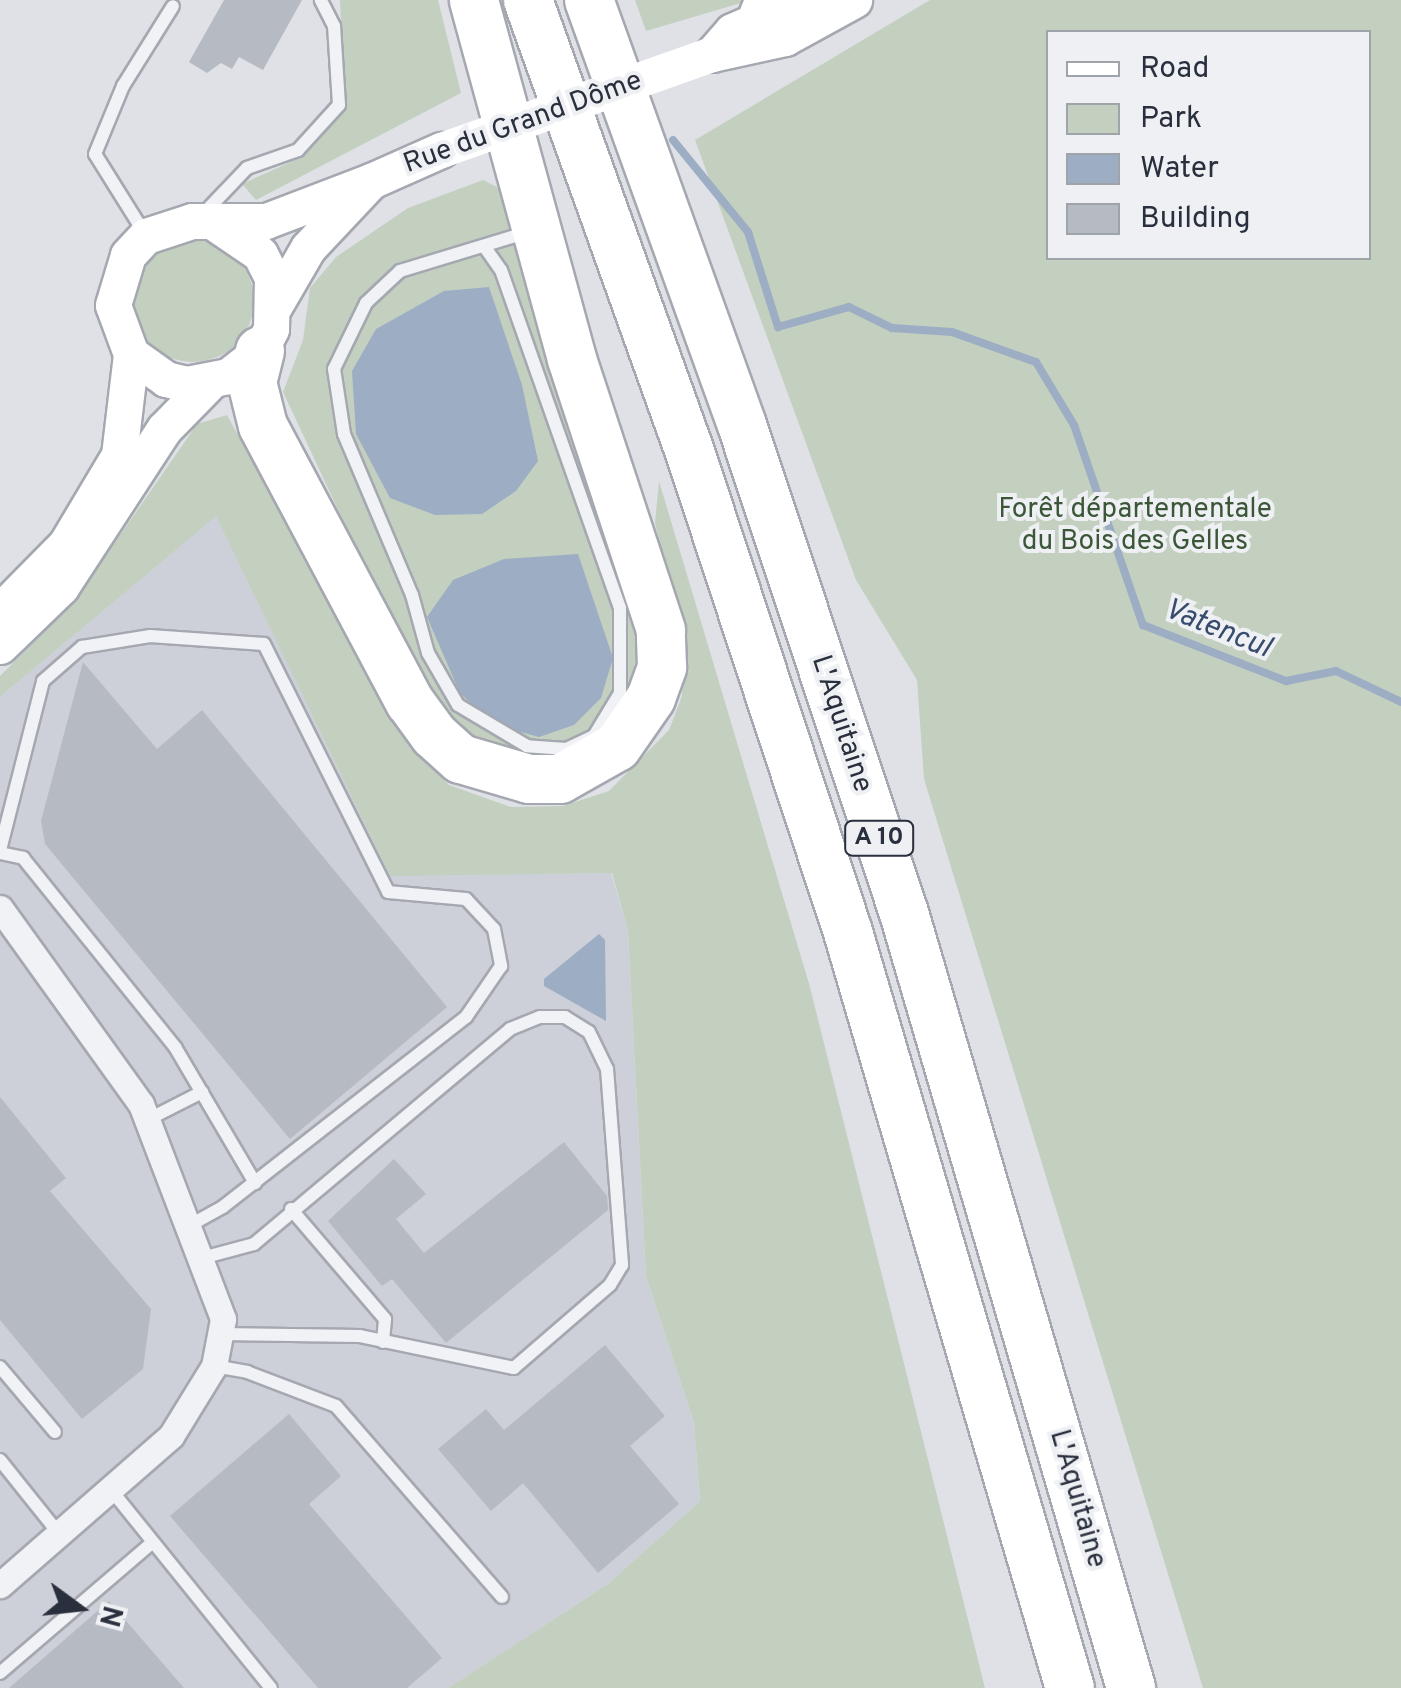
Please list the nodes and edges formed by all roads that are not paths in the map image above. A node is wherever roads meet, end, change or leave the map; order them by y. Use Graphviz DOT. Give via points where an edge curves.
graph roads {
  1 [pos="321,0"];
  2 [pos="474,0"];
  3 [pos="528,0"];
  4 [pos="590,0"];
  5 [pos="854,0"];
  6 [pos="173,6"];
  7 [pos="754,26"];
  8 [pos="371,182"];
  9 [pos="204,222"];
  10 [pos="536,230"];
  11 [pos="146,236"];
  12 [pos="484,246"];
  13 [pos="275,305"];
  14 [pos="260,350"];
  15 [pos="130,354"];
  16 [pos="208,383"];
  17 [pos="0,611"];
  18 [pos="0,646"];
  19 [pos="0,852"];
  20 [pos="0,908"];
  21 [pos="202,1092"];
  22 [pos="147,1120"];
  23 [pos="255,1183"];
  24 [pos="291,1210"];
  25 [pos="191,1225"];
  26 [pos="202,1258"];
  27 [pos="220,1334"];
  28 [pos="383,1342"];
  29 [pos="214,1366"];
  30 [pos="0,1367"];
  31 [pos="55,1432"];
  32 [pos="0,1460"];
  33 [pos="112,1491"];
  34 [pos="60,1535"];
  35 [pos="153,1542"];
  36 [pos="0,1585"];
  37 [pos="502,1597"];
  38 [pos="0,1673"];
  39 [pos="270,1688"];
  40 [pos="1070,1688"];
  41 [pos="1131,1688"];
  1 -- 9 [label="lane" via="334,26 338,104 298,150 247,168"];
  2 -- 10 [label="highway"];
  3 -- 40 [label="highway, L'Aquitaine / A 10" via="688,446 836,896"];
  4 -- 41 [label="highway, L'Aquitaine / A 10" via="742,425 904,913"];
  5 -- 7 [label="street, Rue du Grand Dôme" via="798,32"];
  6 -- 11 [label="lane" via="123,86 95,154 116,198"];
  7 -- 8 [label="street, Rue du Grand Dôme, bridge"];
  8 -- 9 [label="street" via="266,221"];
  8 -- 13 [label="street, Rue du Grand Dôme" via="308,248"];
  9 -- 11 [label="street"];
  9 -- 13 [label="street" via="260,254"];
  10 -- 12 [label="lane"];
  10 -- 14 [label="highway" via="661,630 662,666 652,698 593,766 560,779 490,771 460,759 434,735 410,702 263,426 252,382"];
  11 -- 15 [label="street" via="128,255 114,292 118,331"];
  12 -- 12 [label="lane" via="400,271 366,303 334,369 341,418 428,653 458,706 527,746 566,749 594,736 620,693 620,608 501,270"];
  13 -- 14 [label="street"];
  14 -- 16 [label="street" via="246,366"];
  15 -- 16 [label="street" via="166,379"];
  15 -- 17 [label="street" via="118,455 66,544"];
  16 -- 18 [label="street" via="164,429 60,587"];
  19 -- 21 [label="lane" via="24,858 176,1047"];
  19 -- 23 [label="lane" via="43,682 82,646 150,636 264,644 388,892 466,899 494,929 500,966 466,1017"];
  20 -- 22 [label="street"];
  21 -- 22 [label="lane"];
  21 -- 23 [label="lane"];
  22 -- 25 [label="street"];
  23 -- 25 [label="lane"];
  24 -- 26 [label="lane" via="254,1244"];
  24 -- 28 [label="lane" via="385,1319"];
  24 -- 28 [label="lane" via="510,1029 540,1016 564,1017 588,1032 608,1069 625,1244 610,1285 514,1368"];
  25 -- 26 [label="street"];
  26 -- 27 [label="street" via="223,1319"];
  27 -- 28 [label="lane"];
  27 -- 29 [label="street"];
  29 -- 33 [label="street" via="171,1436"];
  29 -- 37 [label="lane" via="264,1377 336,1406"];
  30 -- 31 [label="lane"];
  32 -- 34 [label="lane"];
  33 -- 34 [label="street"];
  33 -- 35 [label="lane"];
  34 -- 36 [label="street"];
  35 -- 38 [label="lane"];
  35 -- 39 [label="lane"];
}
